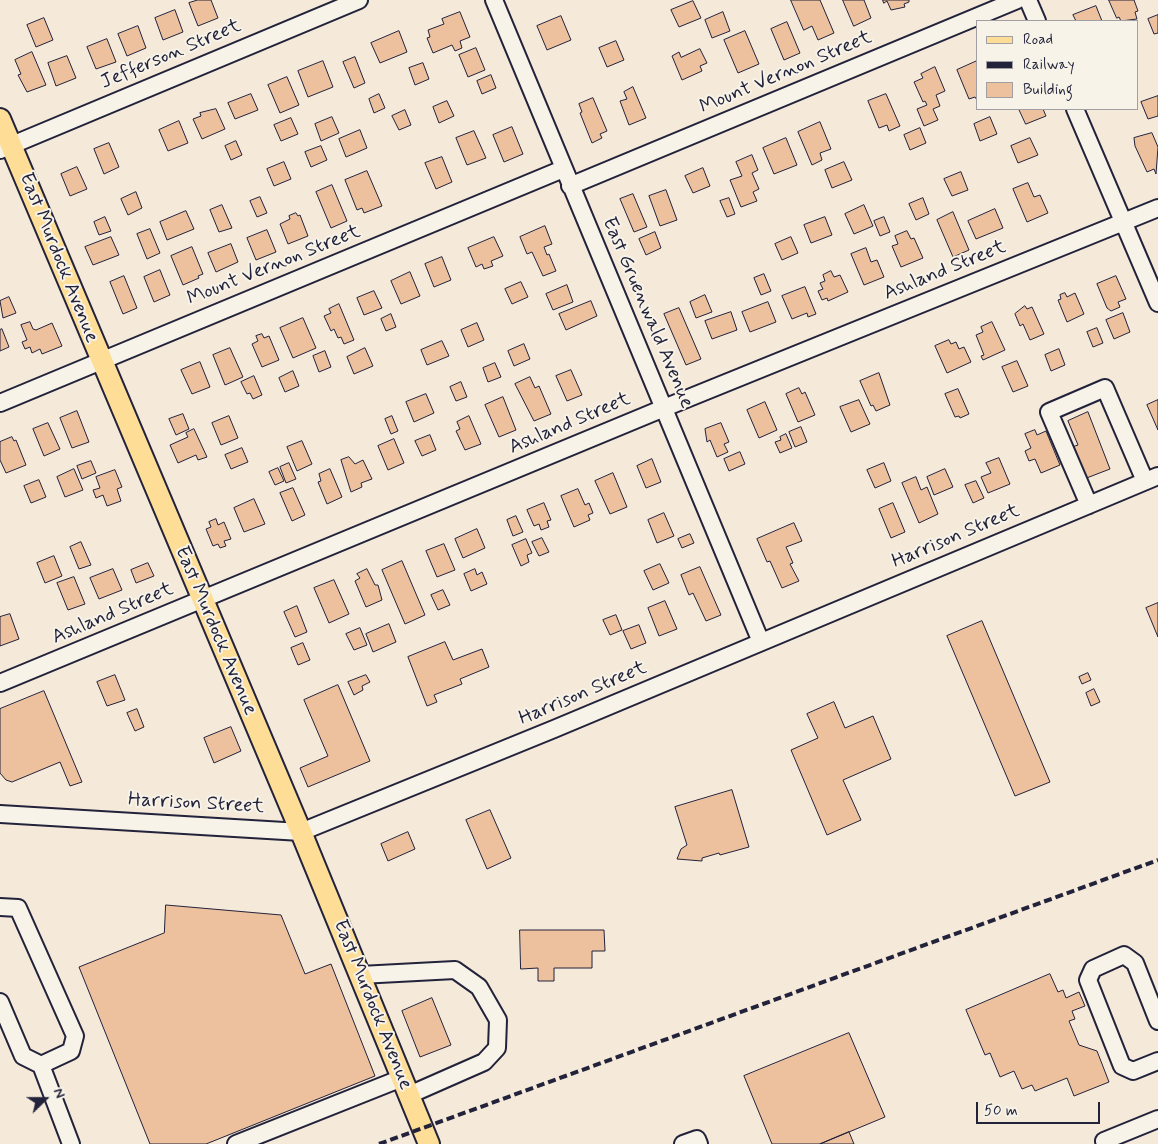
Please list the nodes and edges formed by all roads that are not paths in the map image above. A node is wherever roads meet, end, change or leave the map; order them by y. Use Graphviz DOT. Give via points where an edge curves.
graph roads {
  1 [pos="359,0"];
  2 [pos="494,0"];
  3 [pos="1018,0"];
  4 [pos="1028,0"];
  5 [pos="1037,20"];
  6 [pos="1075,110"];
  7 [pos="0,120"];
  8 [pos="5,147"];
  9 [pos="564,169"];
  10 [pos="570,186"];
  11 [pos="1158,208"];
  12 [pos="1124,222"];
  13 [pos="1158,303"];
  14 [pos="100,361"];
  15 [pos="0,403"];
  16 [pos="664,408"];
  17 [pos="1151,478"];
  18 [pos="1088,505"];
  19 [pos="202,600"];
  20 [pos="761,642"];
  21 [pos="0,683"];
  22 [pos="0,814"];
  23 [pos="301,832"];
  24 [pos="0,907"];
  25 [pos="360,975"];
  26 [pos="0,1002"];
  27 [pos="1158,1021"];
  28 [pos="1158,1061"];
  29 [pos="41,1065"];
  30 [pos="405,1087"];
  31 [pos="1158,1118"];
  32 [pos="1104,1141"];
  33 [pos="71,1144"];
  34 [pos="236,1144"];
  35 [pos="429,1144"];
  36 [pos="683,1144"];
  37 [pos="699,1144"];
  1 -- 8 [label="street, Jefferson Street"];
  2 -- 9 [label="street, East Gruenwald Avenue"];
  3 -- 10 [label="street, Mount Vernon Street"];
  4 -- 5 [label="street"];
  6 -- 12 [label="street"];
  7 -- 8 [label="main road, East Murdock Avenue"];
  8 -- 14 [label="main road, East Murdock Avenue"];
  9 -- 10 [label="street, East Gruenwald Avenue"];
  9 -- 14 [label="street, Mount Vernon Street"];
  10 -- 16 [label="street, East Gruenwald Avenue"];
  11 -- 12 [label="street, Ashland Street"];
  12 -- 13 [label="street"];
  12 -- 16 [label="street, Ashland Street"];
  14 -- 15 [label="street, Mount Vernon Street"];
  14 -- 19 [label="main road, East Murdock Avenue"];
  16 -- 19 [label="street, Ashland Street"];
  16 -- 20 [label="street, East Gruenwald Avenue"];
  17 -- 18 [label="street, Harrison Street"];
  17 -- 18 [label="street" via="1105,388 1049,412"];
  18 -- 20 [label="street, Harrison Street"];
  19 -- 21 [label="street, Ashland Street"];
  19 -- 23 [label="main road, East Murdock Avenue"];
  20 -- 23 [label="street, Harrison Street"];
  22 -- 23 [label="street, Harrison Street"];
  23 -- 25 [label="main road, East Murdock Avenue"];
  24 -- 29 [label="street" via="18,908 76,1036 71,1052"];
  25 -- 30 [label="main road, East Murdock Avenue"];
  25 -- 30 [label="street" via="455,970 479,987 498,1020 497,1048 484,1062"];
  26 -- 29 [label="street" via="23,1056"];
  27 -- 28 [label="street" via="1135,963 1124,955 1093,968 1088,980 1122,1066 1133,1071"];
  29 -- 33 [label="street"];
  30 -- 34 [label="street"];
  30 -- 35 [label="main road, East Murdock Avenue"];
  31 -- 32 [label="street"];
  36 -- 37 [label="street" via="697,1139"];
}
